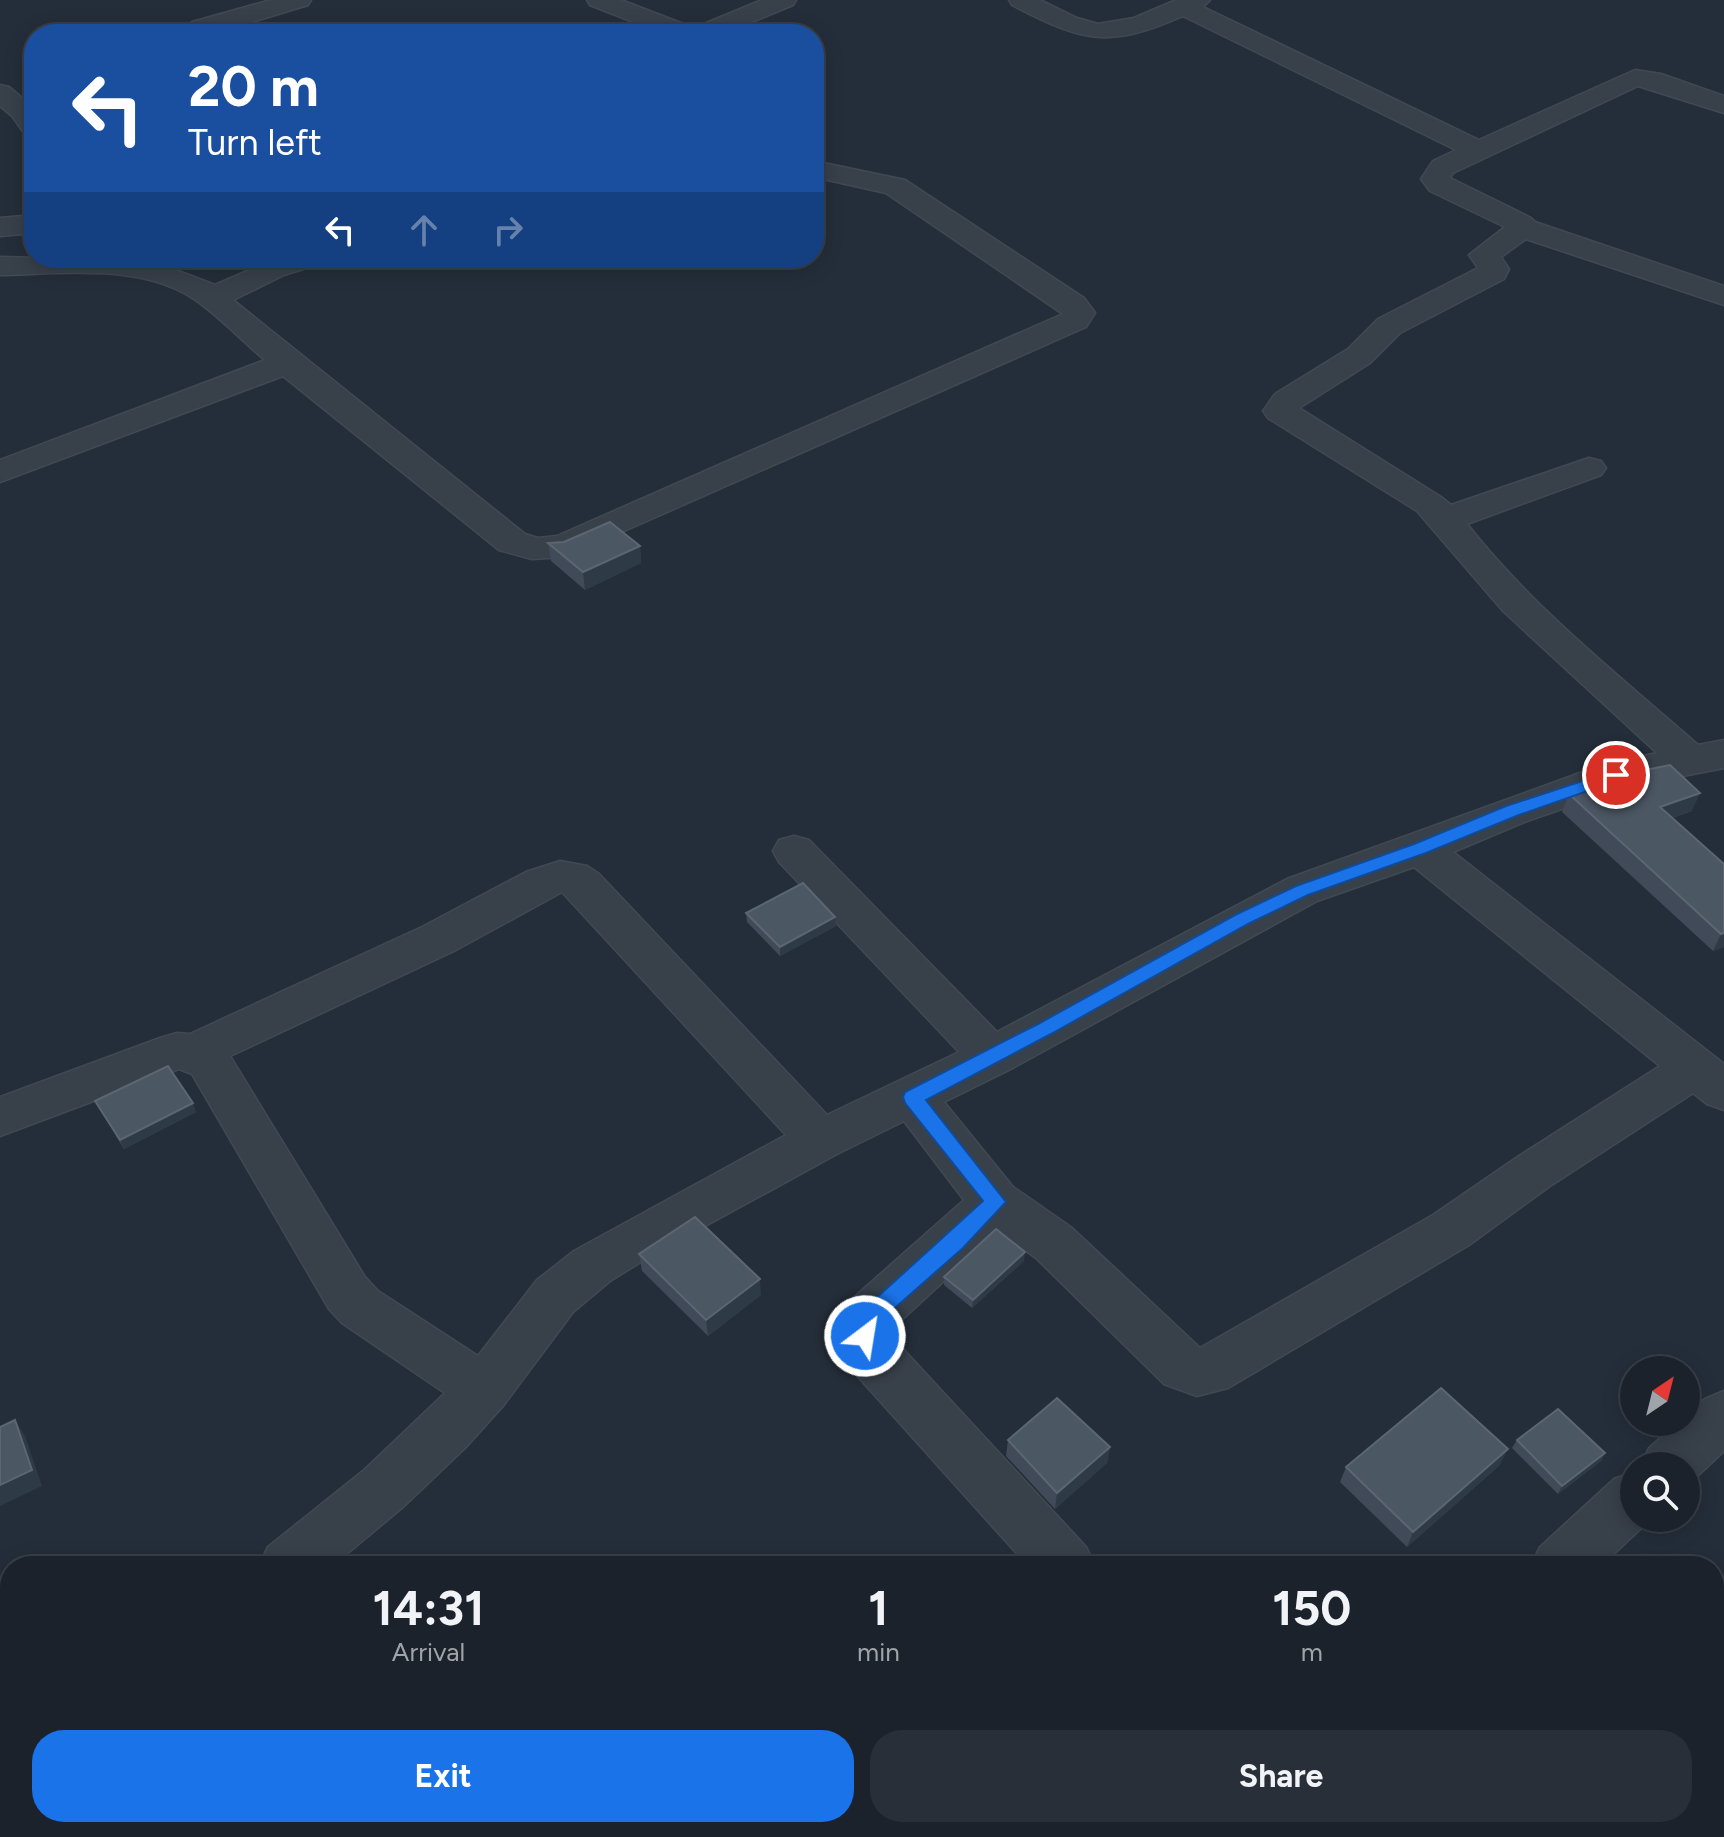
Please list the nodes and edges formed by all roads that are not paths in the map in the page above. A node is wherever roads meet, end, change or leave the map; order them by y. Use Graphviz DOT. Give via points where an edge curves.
graph roads {
  1 [pos="299,0"];
  2 [pos="599,0"];
  3 [pos="784,0"];
  4 [pos="1021,0"];
  5 [pos="1190,3"];
  6 [pos="252,24"];
  7 [pos="661,24"];
  8 [pos="725,24"];
  9 [pos="0,93"];
  10 [pos="1724,105"];
  11 [pos="24,113"];
  12 [pos="1479,151"];
  13 [pos="824,171"];
  14 [pos="24,225"];
  15 [pos="0,227"];
  16 [pos="1522,228"];
  17 [pos="24,265"];
  18 [pos="0,266"];
  19 [pos="133,268"];
  20 [pos="276,268"];
  21 [pos="1724,296"];
  22 [pos="213,298"];
  23 [pos="287,363"];
  24 [pos="1589,468"];
  25 [pos="0,472"];
  26 [pos="1446,519"];
  27 [pos="1706,756"];
  28 [pos="1420,849"];
  29 [pos="794,851"];
  30 [pos="194,1052"];
  31 [pos="992,1057"];
  32 [pos="1709,1080"];
  33 [pos="912,1097"];
  34 [pos="0,1117"];
  35 [pos="820,1140"];
  36 [pos="995,1202"];
  37 [pos="484,1389"];
  38 [pos="1724,1416"];
  39 [pos="1684,1452"];
  40 [pos="1620,1511"];
  41 [pos="300,1556"];
  42 [pos="1057,1556"];
  43 [pos="1571,1556"];
  1 -- 6 [label="street"];
  2 -- 7 [label="street"];
  3 -- 8 [label="street"];
  4 -- 5 [label="street" via="1072,25 1104,31 1136,25"];
  5 -- 12 [label="street"];
  9 -- 11 [label="street"];
  10 -- 12 [label="street" via="1639,77"];
  12 -- 16 [label="street" via="1443,167 1435,179"];
  13 -- 23 [label="street" via="895,186 1073,305 1079,313 1075,320 565,546 545,550 512,542"];
  14 -- 15 [label="street"];
  16 -- 21 [label="street"];
  16 -- 26 [label="street" via="1484,255 1493,273 1389,326 1359,356 1281,406 1284,415 1410,489"];
  17 -- 18 [label="street"];
  19 -- 22 [label="street" via="152,270"];
  20 -- 22 [label="street"];
  22 -- 23 [label="street"];
  23 -- 25 [label="street"];
  24 -- 26 [label="street"];
  26 -- 27 [label="street" via="1501,587"];
  27 -- 28 [label="street" via="1616,775"];
  28 -- 31 [label="street" via="1302,890"];
  28 -- 32 [label="street"];
  29 -- 31 [label="street"];
  30 -- 34 [label="street" via="177,1051"];
  30 -- 35 [label="street" via="438,939 541,883 572,877"];
  30 -- 37 [label="street" via="209,1061 347,1293 360,1307"];
  31 -- 33 [label="street"];
  32 -- 36 [label="street" via="1533,1172 1451,1230 1209,1371 1183,1367 1054,1243"];
  33 -- 35 [label="street"];
  33 -- 36 [label="street"];
  35 -- 37 [label="street" via="592,1266 555,1296"];
  36 -- 42 [label="street" via="870,1316 865,1336 871,1353"];
  37 -- 41 [label="street" via="383,1489"];
  38 -- 39 [label="street"];
  40 -- 43 [label="street"];
}
